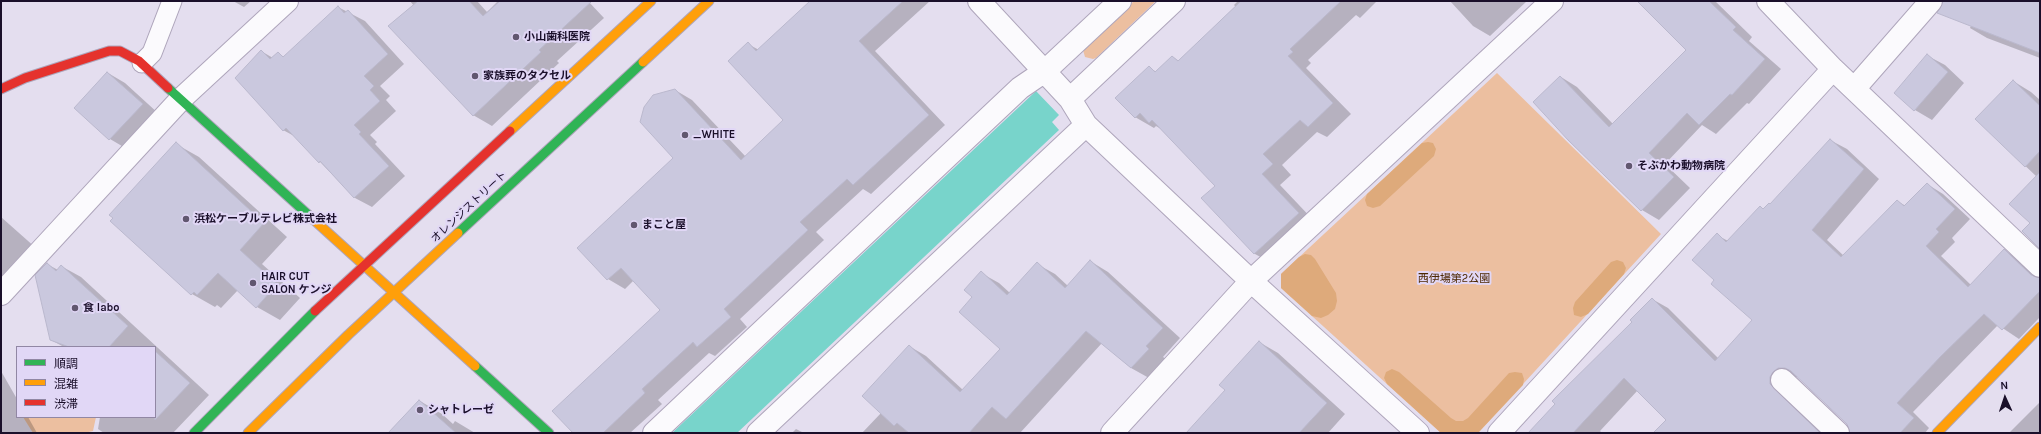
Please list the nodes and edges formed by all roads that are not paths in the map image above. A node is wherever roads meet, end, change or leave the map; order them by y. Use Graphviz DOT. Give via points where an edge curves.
graph roads {
  1 [pos="172,1"];
  2 [pos="287,1"];
  3 [pos="651,1"];
  4 [pos="709,1"];
  5 [pos="979,1"];
  6 [pos="1120,1"];
  7 [pos="1174,1"];
  8 [pos="1552,1"];
  9 [pos="1768,1"];
  10 [pos="1931,1"];
  11 [pos="142,63"];
  12 [pos="1833,69"];
  13 [pos="1045,71"];
  14 [pos="1,89"];
  15 [pos="1854,89"];
  16 [pos="181,99"];
  17 [pos="1070,99"];
  18 [pos="1086,124"];
  19 [pos="364,266"];
  20 [pos="2040,266"];
  21 [pos="1251,281"];
  22 [pos="394,293"];
  23 [pos="1,294"];
  24 [pos="2040,327"];
  25 [pos="1782,380"];
  26 [pos="194,433"];
  27 [pos="248,433"];
  28 [pos="549,433"];
  29 [pos="654,433"];
  30 [pos="758,433"];
  31 [pos="1112,433"];
  32 [pos="1418,433"];
  33 [pos="1499,433"];
  34 [pos="1838,433"];
  35 [pos="1937,433"];
  1 -- 11 [label="lane" via="152,53"];
  2 -- 16 [label="street"];
  3 -- 19 [label="street"];
  4 -- 22 [label="street, オレンジストリート"];
  5 -- 13 [label="street"];
  6 -- 13 [label="street"];
  7 -- 17 [label="street"];
  8 -- 21 [label="street"];
  9 -- 12 [label="street"];
  10 -- 15 [label="street"];
  11 -- 14 [label="street" via="120,51 109,51 25,78"];
  11 -- 16 [label="street"];
  12 -- 15 [label="street"];
  12 -- 33 [label="street"];
  13 -- 17 [label="street"];
  13 -- 29 [label="street" via="1020,88"];
  15 -- 20 [label="street"];
  16 -- 19 [label="street"];
  16 -- 23 [label="street"];
  17 -- 18 [label="street"];
  18 -- 21 [label="street"];
  18 -- 30 [label="street"];
  19 -- 22 [label="street"];
  19 -- 26 [label="street" via="270,355"];
  21 -- 31 [label="street"];
  21 -- 32 [label="street"];
  22 -- 27 [label="street, オレンジストリート"];
  22 -- 28 [label="street"];
  24 -- 35 [label="street"];
  25 -- 34 [label="street"];
}
